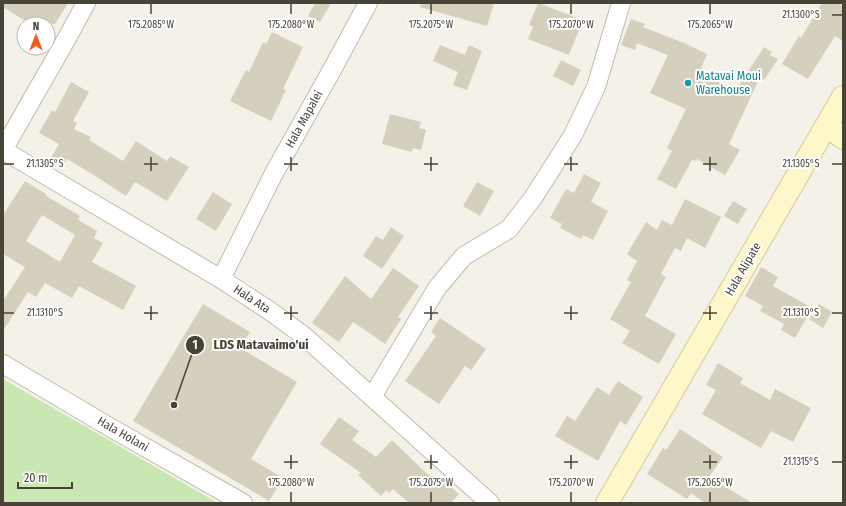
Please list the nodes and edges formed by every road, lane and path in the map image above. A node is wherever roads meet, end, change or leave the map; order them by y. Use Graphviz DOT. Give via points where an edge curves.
graph roads {
  1 [pos="86,3"];
  2 [pos="368,3"];
  3 [pos="621,3"];
  4 [pos="843,97"];
  5 [pos="835,132"];
  6 [pos="3,150"];
  7 [pos="221,279"];
  8 [pos="3,364"];
  9 [pos="372,397"];
  10 [pos="243,503"];
  11 [pos="490,503"];
  12 [pos="607,503"];
  1 -- 6 [label="street"];
  2 -- 7 [label="street, Hala Mapalei" via="273,175"];
  3 -- 9 [label="street" via="596,87 574,135 533,198 509,229 464,256 437,288"];
  4 -- 5 [label="street, Hala Alipate"];
  5 -- 12 [label="street, Hala Alipate"];
  6 -- 7 [label="street, Hala Ata"];
  7 -- 9 [label="street, Hala Ata" via="304,336"];
  8 -- 10 [label="street, Hala Holani"];
  9 -- 11 [label="street, Hala Ata"];
}
